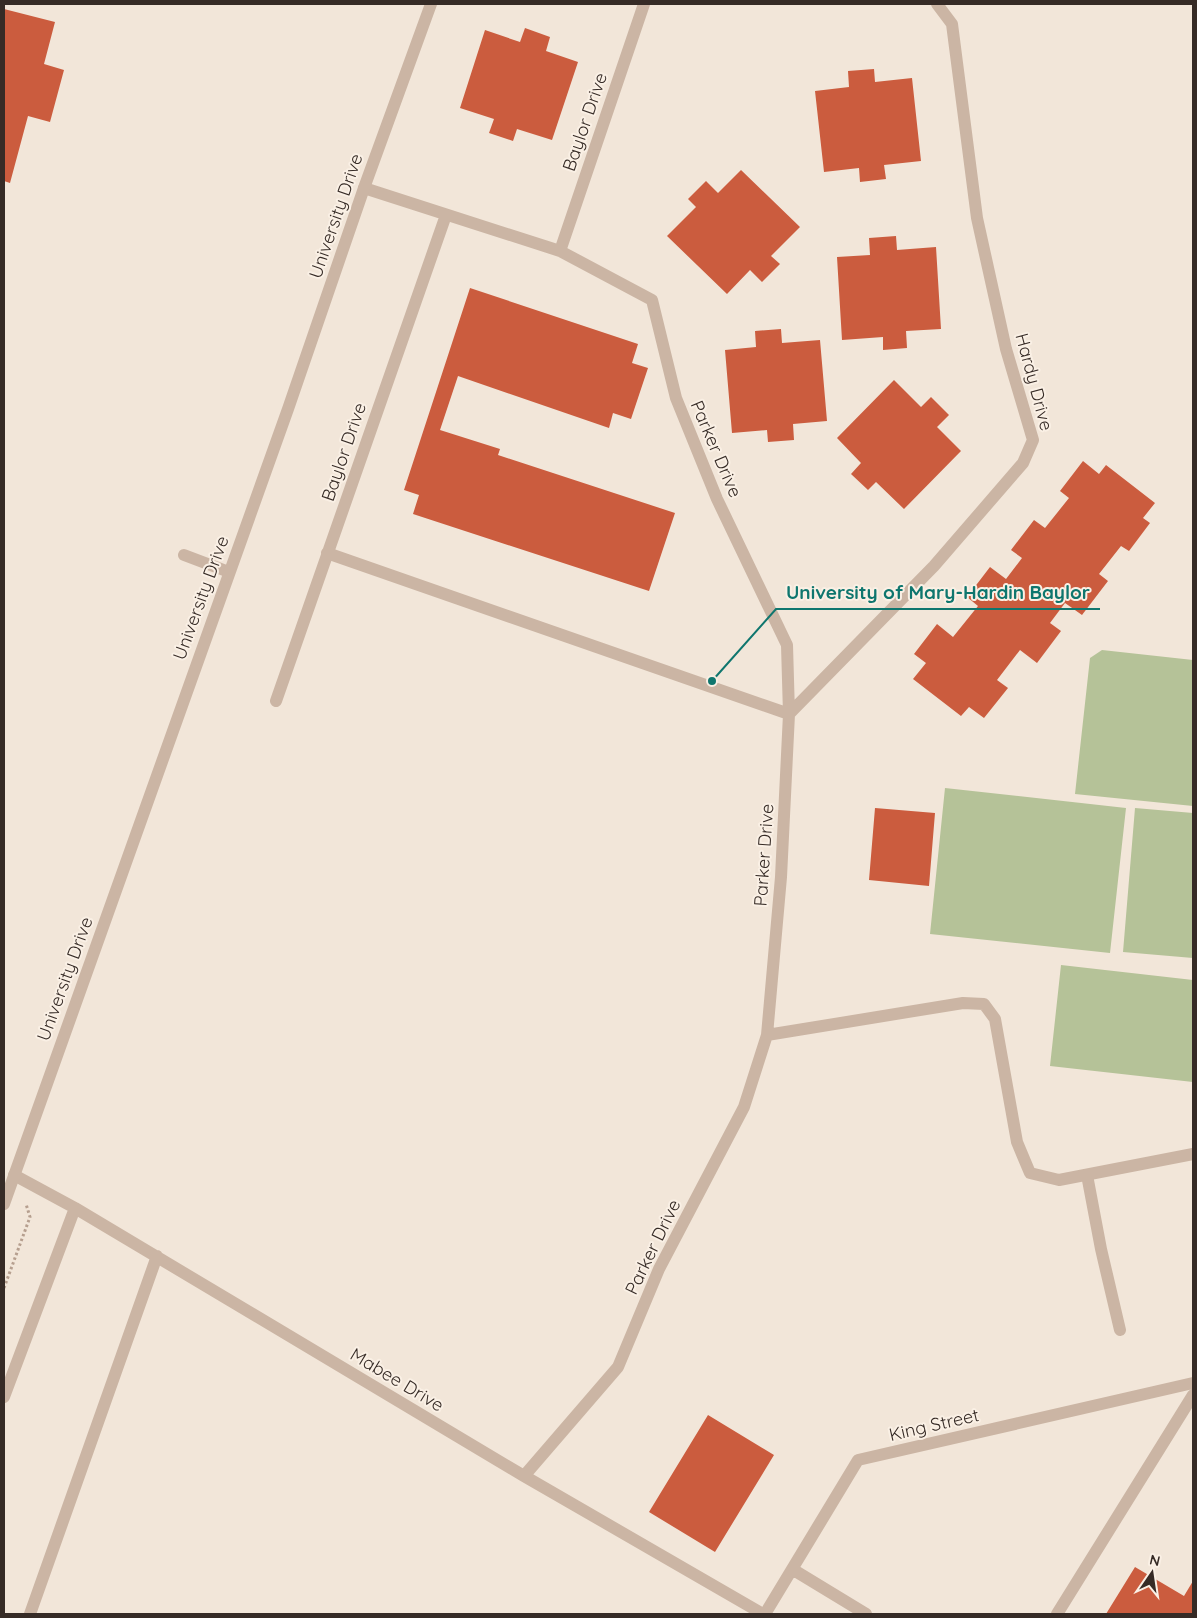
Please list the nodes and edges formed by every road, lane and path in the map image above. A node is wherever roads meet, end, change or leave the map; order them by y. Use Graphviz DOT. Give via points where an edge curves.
graph roads {
  1 [pos="431,4"];
  2 [pos="644,4"];
  3 [pos="937,4"];
  4 [pos="364,188"];
  5 [pos="446,214"];
  6 [pos="560,251"];
  7 [pos="327,553"];
  8 [pos="184,555"];
  9 [pos="229,572"];
  10 [pos="276,701"];
  11 [pos="789,714"];
  12 [pos="766,1035"];
  13 [pos="1193,1154"];
  14 [pos="14,1175"];
  15 [pos="1087,1175"];
  16 [pos="4,1204"];
  17 [pos="76,1208"];
  18 [pos="157,1256"];
  19 [pos="4,1288"];
  20 [pos="1120,1330"];
  21 [pos="1193,1383"];
  22 [pos="1193,1395"];
  23 [pos="4,1397"];
  24 [pos="524,1476"];
  25 [pos="792,1569"];
  26 [pos="30,1614"];
  27 [pos="764,1614"];
  28 [pos="866,1614"];
  29 [pos="1057,1614"];
  1 -- 4 [label="street, University Drive"];
  2 -- 6 [label="street, Baylor Drive"];
  3 -- 11 [label="street, Hardy Drive" via="952,24 977,218 1006,349 1033,440 1023,463 934,566"];
  4 -- 5 [label="street, Parker Drive"];
  4 -- 9 [label="street, University Drive"];
  5 -- 6 [label="street, Parker Drive"];
  5 -- 7 [label="street, Baylor Drive"];
  6 -- 11 [label="street, Parker Drive" via="652,300 676,398 717,499 787,645"];
  7 -- 10 [label="street, Baylor Drive"];
  7 -- 11 [label="street"];
  8 -- 9 [label="street"];
  9 -- 14 [label="street, University Drive"];
  11 -- 12 [label="street, Parker Drive" via="781,878"];
  12 -- 15 [label="street" via="963,1003 984,1004 995,1019 1017,1142 1030,1172 1060,1180"];
  12 -- 24 [label="street, Parker Drive" via="744,1107 659,1269 618,1367"];
  13 -- 15 [label="street"];
  14 -- 16 [label="street, University Drive"];
  14 -- 17 [label="street, Mabee Drive"];
  14 -- 19 [label="path" via="30,1217"];
  15 -- 20 [label="street"];
  17 -- 18 [label="street, Mabee Drive"];
  17 -- 23 [label="street"];
  18 -- 24 [label="street, Mabee Drive"];
  18 -- 26 [label="street"];
  21 -- 25 [label="street, King Street" via="858,1460"];
  22 -- 29 [label="street"];
  24 -- 27 [label="street, Mabee Drive"];
  25 -- 27 [label="street, King Street"];
  25 -- 28 [label="street"];
}
